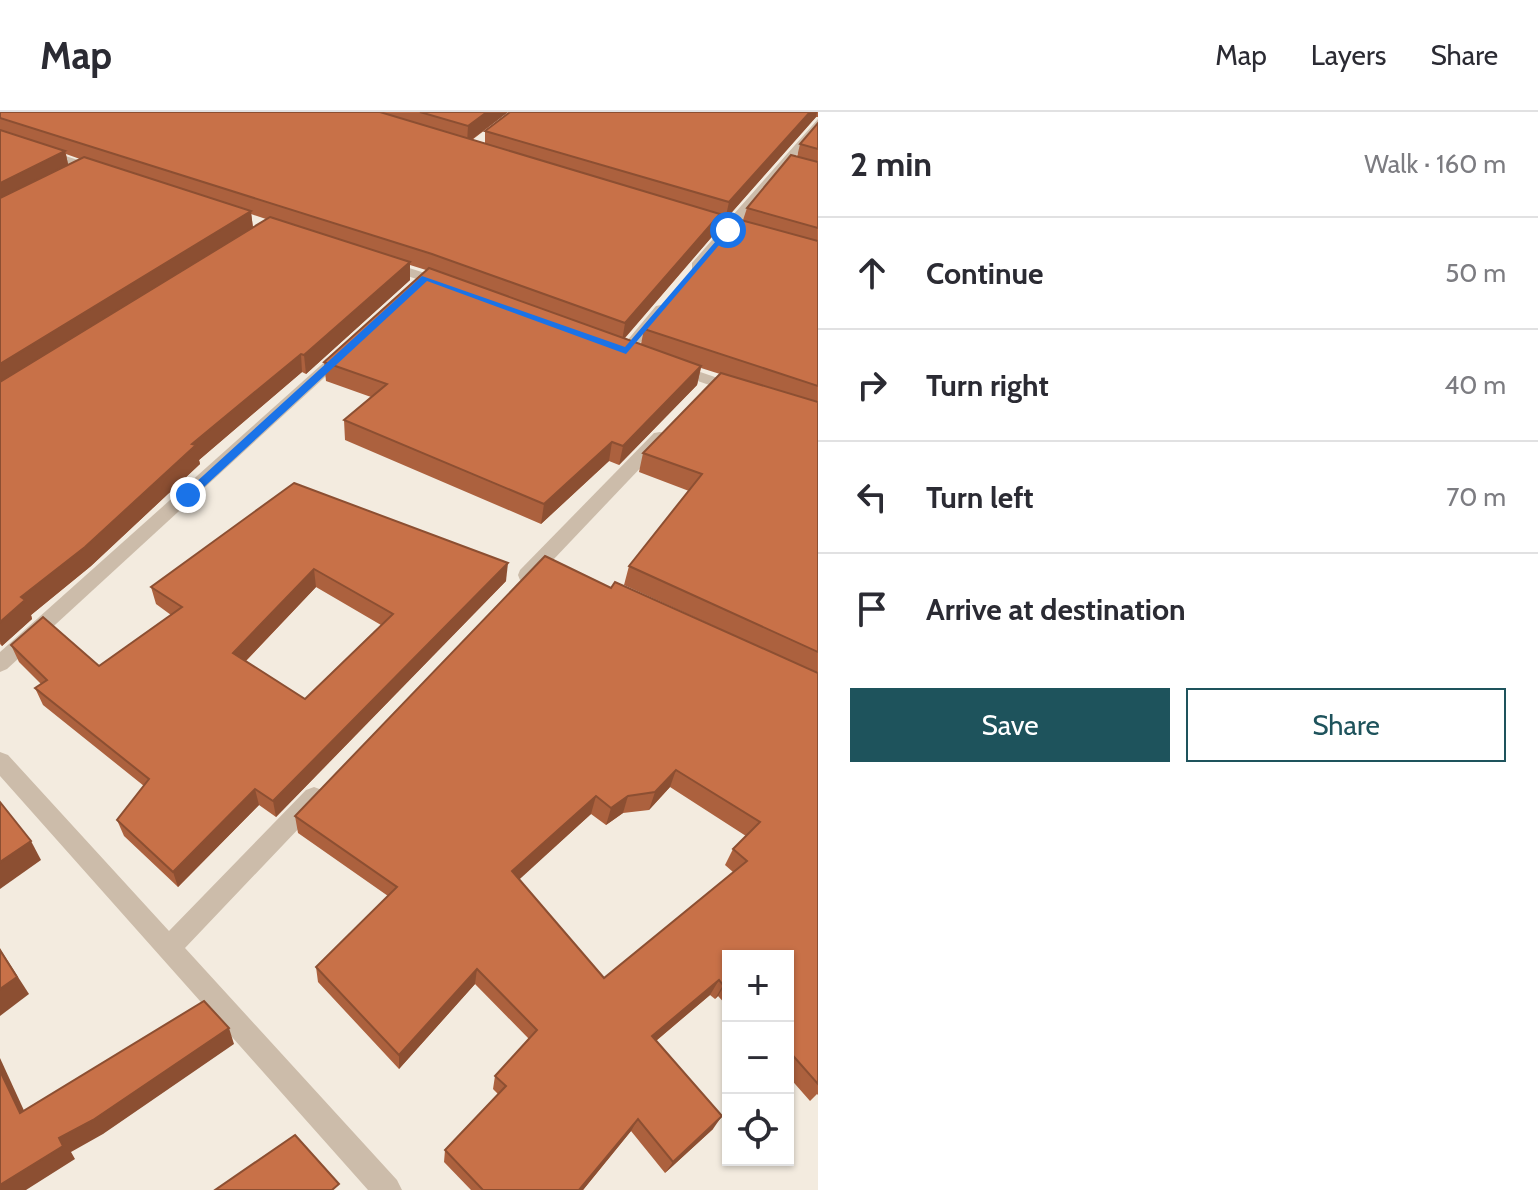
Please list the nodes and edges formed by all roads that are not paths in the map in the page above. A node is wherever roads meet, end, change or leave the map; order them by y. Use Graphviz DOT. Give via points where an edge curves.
graph roads {
  1 [pos="818,122"];
  2 [pos="0,138"];
  3 [pos="117,177"];
  4 [pos="683,215"];
  5 [pos="728,230"];
  6 [pos="773,242"];
  7 [pos="368,259"];
  8 [pos="687,278"];
  9 [pos="454,288"];
  10 [pos="667,302"];
  11 [pos="358,340"];
  12 [pos="612,346"];
  13 [pos="641,356"];
  14 [pos="757,396"];
  15 [pos="670,426"];
  16 [pos="511,593"];
  17 [pos="0,664"];
  18 [pos="0,761"];
  19 [pos="324,787"];
  20 [pos="170,947"];
  21 [pos="387,1190"];
  1 -- 5 [label="street" via="788,167"];
  2 -- 3 [label="street" via="80,170"];
  4 -- 5 [label="street"];
  5 -- 6 [label="street"];
  5 -- 8 [label="street"];
  7 -- 9 [label="street" via="420,283"];
  10 -- 13 [label="street"];
  11 -- 17 [label="street"];
  12 -- 13 [label="street"];
  13 -- 14 [label="street" via="706,388"];
  15 -- 16 [label="street" via="551,562"];
  18 -- 20 [label="street"];
  19 -- 20 [label="street"];
  20 -- 21 [label="street"];
}
